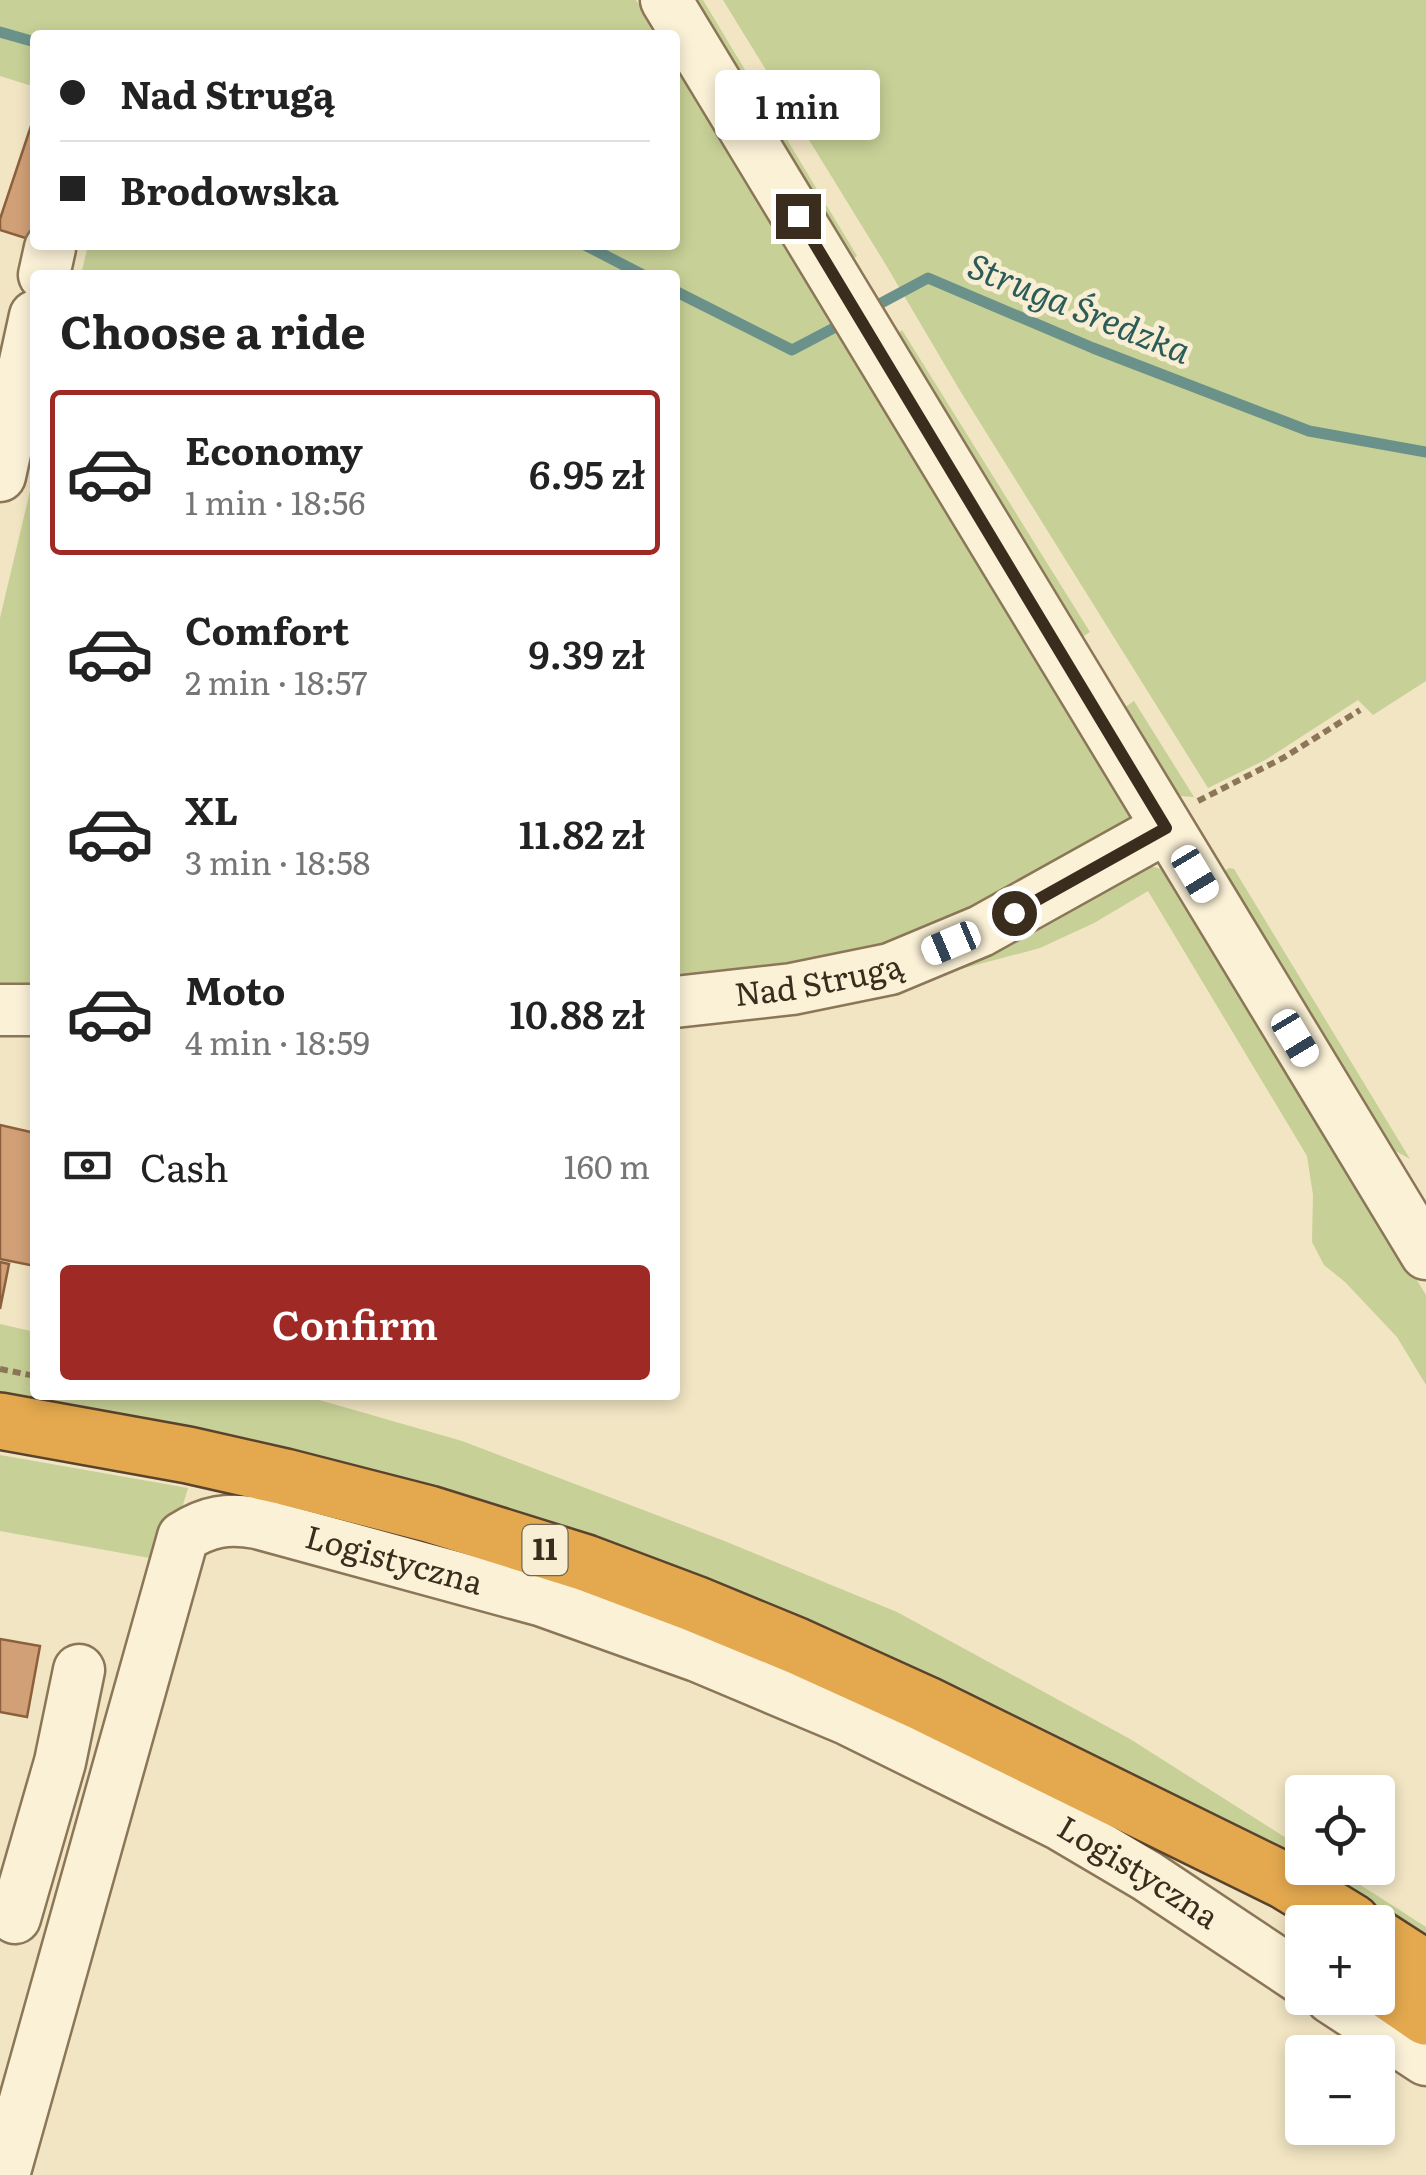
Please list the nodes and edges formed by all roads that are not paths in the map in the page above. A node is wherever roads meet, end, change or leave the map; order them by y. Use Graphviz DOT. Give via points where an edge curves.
graph roads {
  1 [pos="666,0"];
  2 [pos="30,339"];
  3 [pos="0,476"];
  4 [pos="1164,824"];
  5 [pos="680,1001"];
  6 [pos="0,1010"];
  7 [pos="30,1010"];
  8 [pos="1426,1254"];
  9 [pos="0,1421"];
  10 [pos="79,1670"];
  11 [pos="1083,1783"];
  12 [pos="1325,1905"];
  13 [pos="8,1917"];
  14 [pos="1285,1922"];
  15 [pos="72,1936"];
  16 [pos="1395,1949"];
  17 [pos="1285,1968"];
  18 [pos="1426,1970"];
  19 [pos="1395,1996"];
  20 [pos="1356,2015"];
  21 [pos="1426,2017"];
  22 [pos="1426,2060"];
  23 [pos="4,2175"];
  1 -- 4 [label="street"];
  2 -- 3 [label="street"];
  4 -- 5 [label="street, Nad Strugą" via="981,930 890,968 792,989"];
  4 -- 8 [label="street"];
  6 -- 7 [label="street"];
  9 -- 11 [label="highway, 11" via="286,1477 586,1563 797,1646"];
  10 -- 13 [label="street" via="60,1762"];
  11 -- 12 [label="highway, 11"];
  11 -- 14 [label="highway, 11"];
  13 -- 15 [label="street"];
  15 -- 17 [label="street, Logistyczna" via="183,1537 216,1520 238,1519 542,1601 698,1656 849,1720 1059,1824"];
  15 -- 23 [label="street, Logistyczna"];
  16 -- 18 [label="highway"];
  19 -- 21 [label="highway"];
  20 -- 22 [label="street"];
}
